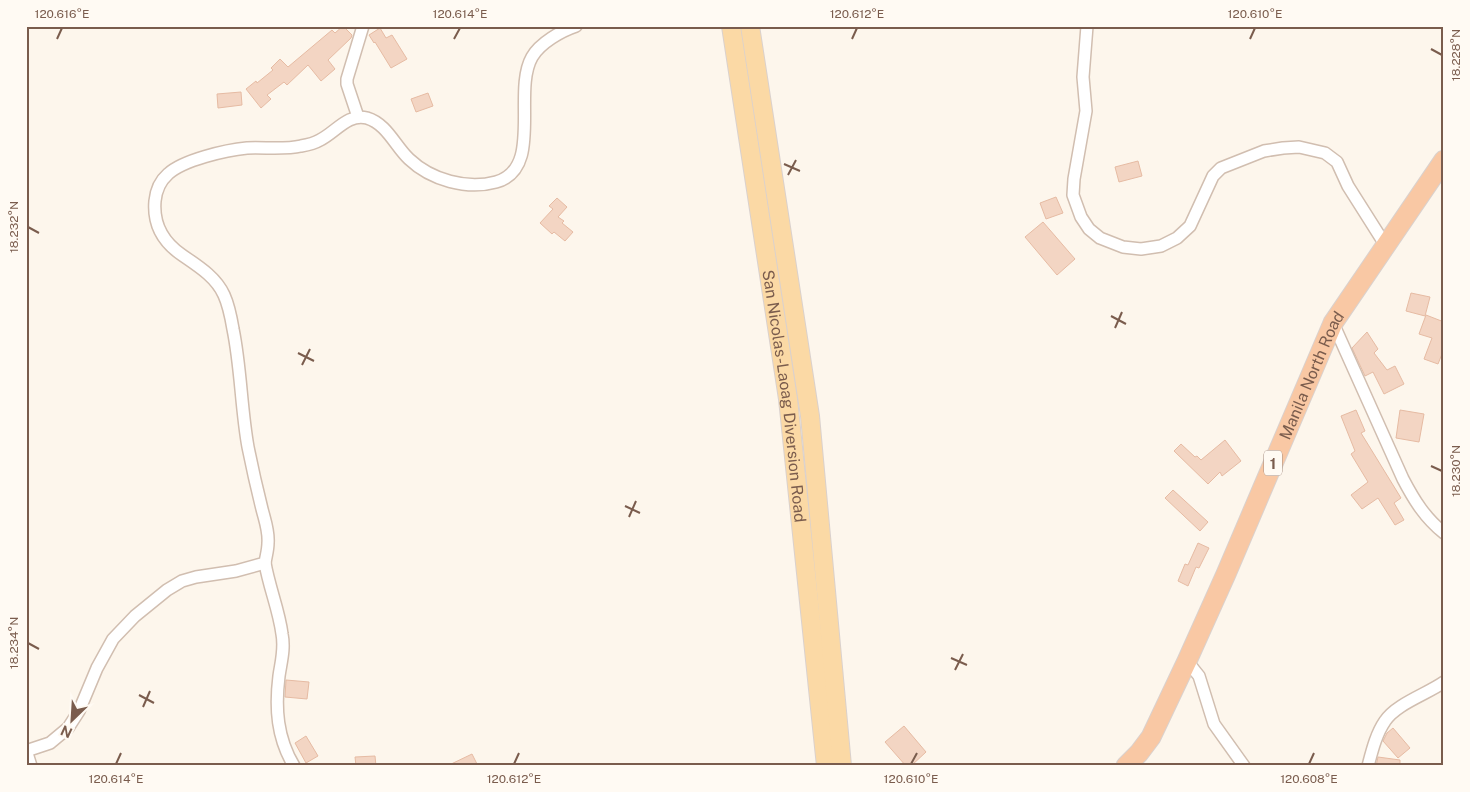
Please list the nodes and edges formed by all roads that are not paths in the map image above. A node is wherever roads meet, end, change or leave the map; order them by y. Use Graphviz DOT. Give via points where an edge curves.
graph roads {
  1 [pos="363,26"];
  2 [pos="576,26"];
  3 [pos="731,26"];
  4 [pos="750,26"];
  5 [pos="1087,26"];
  6 [pos="358,117"];
  7 [pos="1441,165"];
  8 [pos="1386,246"];
  9 [pos="1333,324"];
  10 [pos="1444,533"];
  11 [pos="265,563"];
  12 [pos="1187,661"];
  13 [pos="1444,682"];
  14 [pos="26,751"];
  15 [pos="1141,759"];
  16 [pos="31,766"];
  17 [pos="294,766"];
  18 [pos="826,766"];
  19 [pos="842,766"];
  20 [pos="1126,766"];
  21 [pos="1244,766"];
  22 [pos="1368,766"];
  1 -- 6 [label="street" via="347,79"];
  2 -- 6 [label="street" via="540,47 532,57 523,100 523,153 512,174 498,182 463,184 445,181 409,160 385,129"];
  3 -- 18 [label="main road, San Nicolas-Laoag Diversion Road" via="788,399"];
  4 -- 19 [label="main road, San Nicolas-Laoag Diversion Road" via="810,416"];
  5 -- 8 [label="street" via="1083,76 1086,111 1074,195 1081,217 1100,238 1141,250 1166,244 1190,226 1217,171 1264,152 1299,147 1325,153 1337,162 1348,186"];
  6 -- 11 [label="street" via="319,141 300,147 246,148 197,159 163,179 155,202 156,221 161,234 174,250 215,280 229,308 238,349 248,446 267,525"];
  7 -- 8 [label="highway, Manila North Road / 1"];
  8 -- 9 [label="highway, Manila North Road / 1"];
  9 -- 10 [label="street" via="1416,504"];
  9 -- 12 [label="highway, Manila North Road / 1"];
  11 -- 14 [label="street" via="196,577 167,590 113,639 68,728 50,743"];
  11 -- 17 [label="street" via="283,635 276,717"];
  12 -- 15 [label="highway, Manila North Road / 1"];
  12 -- 21 [label="street" via="1199,676 1214,724"];
  13 -- 22 [label="street" via="1396,710 1385,721"];
  14 -- 16 [label="street"];
  15 -- 20 [label="highway, Manila North Road / 1"];
}
